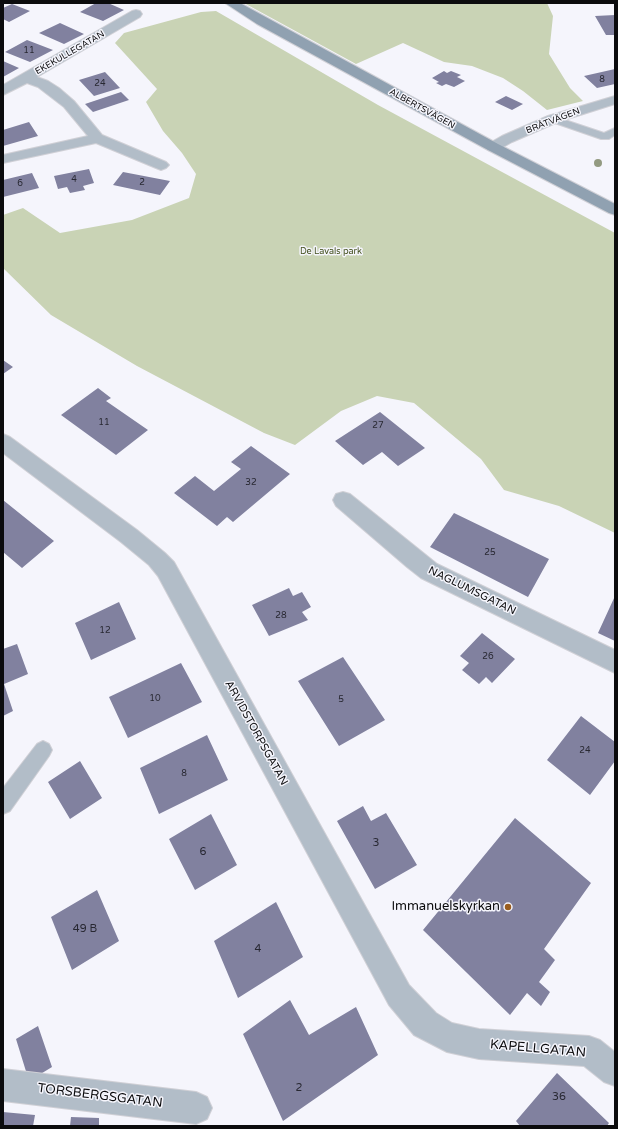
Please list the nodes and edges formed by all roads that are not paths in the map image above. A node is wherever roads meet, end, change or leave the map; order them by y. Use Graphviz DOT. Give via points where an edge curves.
graph roads {
  1 [pos="231,3"];
  2 [pos="136,14"];
  3 [pos="27,78"];
  4 [pos="3,91"];
  5 [pos="615,100"];
  6 [pos="553,119"];
  7 [pos="615,131"];
  8 [pos="605,137"];
  9 [pos="96,138"];
  10 [pos="615,146"];
  11 [pos="493,147"];
  12 [pos="3,159"];
  13 [pos="161,165"];
  14 [pos="615,210"];
  15 [pos="3,442"];
  16 [pos="343,500"];
  17 [pos="615,662"];
  18 [pos="43,750"];
  19 [pos="3,804"];
  20 [pos="479,1044"];
  21 [pos="615,1071"];
  22 [pos="3,1085"];
  23 [pos="196,1108"];
  1 -- 11 [label="street, ALBERTSVÄGEN"];
  2 -- 3 [label="street, EKEKULLEGATAN"];
  3 -- 4 [label="street, EKEKULLEGATAN"];
  3 -- 9 [label="street" via="43,84 69,104"];
  5 -- 6 [label="street, BRÅTVÄGEN"];
  6 -- 8 [label="lane"];
  6 -- 11 [label="street, BRÅTVÄGEN"];
  7 -- 8 [label="lane"];
  8 -- 10 [label="lane"];
  9 -- 12 [label="street"];
  9 -- 13 [label="street"];
  11 -- 14 [label="street, ALBERTSVÄGEN"];
  15 -- 20 [label="street, ARVIDSTORPSGATAN" via="129,536 166,569 400,995 425,1024 447,1037"];
  16 -- 17 [label="street, NAGLUMSGATAN" via="429,571"];
  18 -- 19 [label="lane"];
  20 -- 21 [label="street, KAPELLGATAN" via="589,1051"];
  22 -- 23 [label="street, TORSBERGSGATAN"];
}
